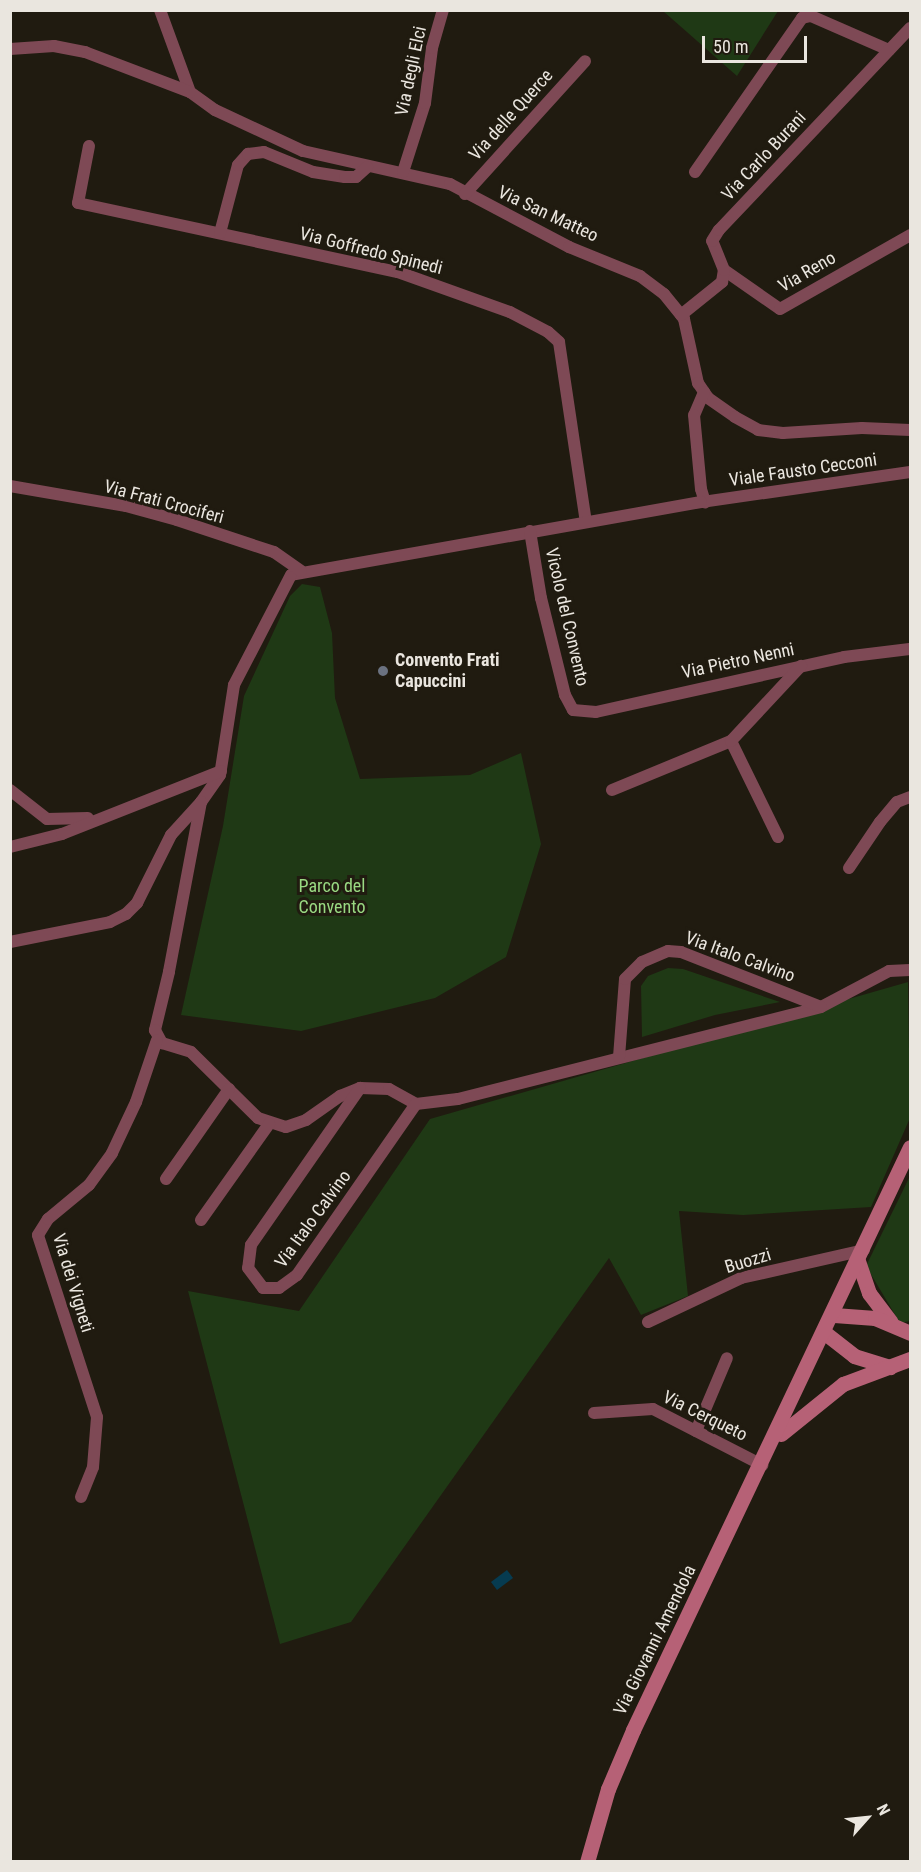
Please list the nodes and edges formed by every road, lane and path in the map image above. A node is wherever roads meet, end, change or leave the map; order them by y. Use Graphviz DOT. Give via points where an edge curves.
graph roads {
  1 [pos="160,10"];
  2 [pos="443,10"];
  3 [pos="910,28"];
  4 [pos="10,48"];
  5 [pos="889,50"];
  6 [pos="585,61"];
  7 [pos="190,92"];
  8 [pos="89,146"];
  9 [pos="367,167"];
  10 [pos="403,172"];
  11 [pos="695,172"];
  12 [pos="465,194"];
  13 [pos="220,233"];
  14 [pos="910,235"];
  15 [pos="724,270"];
  16 [pos="681,315"];
  17 [pos="704,392"];
  18 [pos="910,430"];
  19 [pos="910,472"];
  20 [pos="10,486"];
  21 [pos="703,502"];
  22 [pos="586,522"];
  23 [pos="530,531"];
  24 [pos="301,571"];
  25 [pos="910,649"];
  26 [pos="801,666"];
  27 [pos="573,710"];
  28 [pos="731,741"];
  29 [pos="221,771"];
  30 [pos="10,790"];
  31 [pos="612,790"];
  32 [pos="910,797"];
  33 [pos="201,802"];
  34 [pos="96,818"];
  35 [pos="778,837"];
  36 [pos="10,847"];
  37 [pos="849,868"];
  38 [pos="10,942"];
  39 [pos="910,970"];
  40 [pos="821,1007"];
  41 [pos="157,1040"];
  42 [pos="619,1057"];
  43 [pos="360,1088"];
  44 [pos="229,1089"];
  45 [pos="416,1104"];
  46 [pos="269,1124"];
  47 [pos="910,1147"];
  48 [pos="166,1179"];
  49 [pos="201,1220"];
  50 [pos="861,1256"];
  51 [pos="834,1315"];
  52 [pos="648,1322"];
  53 [pos="893,1324"];
  54 [pos="825,1333"];
  55 [pos="910,1333"];
  56 [pos="727,1358"];
  57 [pos="910,1359"];
  58 [pos="890,1367"];
  59 [pos="594,1413"];
  60 [pos="696,1431"];
  61 [pos="772,1443"];
  62 [pos="762,1465"];
  63 [pos="81,1497"];
  64 [pos="587,1862"];
  1 -- 7 [label="street"];
  2 -- 10 [label="street, Via degli Elci" via="432,48 425,103"];
  3 -- 5 [label="street, Via Carlo Burani"];
  4 -- 7 [label="street, Via San Matteo" via="54,46 85,52"];
  5 -- 11 [label="street" via="811,16 802,18"];
  5 -- 15 [label="street, Via Carlo Burani" via="719,230 712,241"];
  6 -- 12 [label="street, Via delle Querce"];
  7 -- 9 [label="street, Via San Matteo" via="215,110 277,141"];
  8 -- 13 [label="street, Via Goffredo Spinedi" via="78,203"];
  9 -- 10 [label="street, Via San Matteo"];
  9 -- 13 [label="street" via="356,177 345,177 313,172 264,152 248,154 238,165"];
  10 -- 12 [label="street, Via San Matteo" via="450,184"];
  12 -- 16 [label="street, Via San Matteo" via="568,247 640,276 664,294"];
  13 -- 22 [label="street, Via Goffredo Spinedi" via="426,280 510,312 548,332 559,342"];
  14 -- 15 [label="street, Via Reno" via="780,309"];
  15 -- 16 [label="street" via="722,282"];
  16 -- 17 [label="street, Via San Matteo" via="698,383"];
  17 -- 18 [label="street" via="758,430"];
  17 -- 21 [label="street" via="694,415"];
  19 -- 21 [label="street, Viale Fausto Cecconi"];
  20 -- 24 [label="street, Via Frati Crociferi" via="177,520 274,552"];
  21 -- 22 [label="street, Viale Fausto Cecconi"];
  22 -- 23 [label="street, Viale Fausto Cecconi"];
  23 -- 24 [label="street, Viale Fausto Cecconi"];
  23 -- 27 [label="street, Vicolo del Convento" via="541,598"];
  24 -- 29 [label="street" via="291,575 237,677"];
  25 -- 26 [label="street, Via Pietro Nenni"];
  26 -- 27 [label="street, Via Pietro Nenni" via="596,712"];
  26 -- 28 [label="street"];
  28 -- 31 [label="street"];
  28 -- 35 [label="street"];
  29 -- 33 [label="street" via="215,787"];
  29 -- 34 [label="street"];
  30 -- 34 [label="street" via="47,819"];
  32 -- 37 [label="street" via="897,802"];
  33 -- 38 [label="street" via="171,835 137,903 126,914 110,922"];
  33 -- 41 [label="street" via="170,972 155,1025"];
  34 -- 36 [label="street" via="62,834"];
  39 -- 40 [label="street" via="889,971"];
  40 -- 42 [label="street"];
  40 -- 42 [label="street, Via Italo Calvino" via="681,952 668,951 642,962 626,979"];
  41 -- 44 [label="street" via="191,1052"];
  41 -- 63 [label="street, Via dei Vigneti" via="136,1102 112,1153 89,1185 48,1219 38,1234 97,1417 93,1467"];
  42 -- 45 [label="street" via="458,1098"];
  43 -- 45 [label="street" via="389,1089"];
  43 -- 45 [label="street, Via Italo Calvino" via="251,1245 248,1268 263,1288 279,1288 297,1275"];
  43 -- 46 [label="street" via="340,1095 299,1124"];
  44 -- 46 [label="street" via="254,1116"];
  44 -- 48 [label="street"];
  46 -- 49 [label="street"];
  47 -- 50 [label="main road, Via Giovanni Amendola"];
  50 -- 51 [label="main road, Via Giovanni Amendola"];
  50 -- 52 [label="street, Buozzi" via="741,1278"];
  50 -- 53 [label="main road" via="872,1299"];
  51 -- 53 [label="main road" via="858,1315"];
  51 -- 54 [label="main road, Via Giovanni Amendola"];
  53 -- 55 [label="main road"];
  54 -- 58 [label="main road" via="854,1356"];
  54 -- 61 [label="main road, Via Giovanni Amendola"];
  56 -- 60 [label="street"];
  57 -- 58 [label="main road"];
  58 -- 61 [label="main road" via="829,1393"];
  59 -- 60 [label="street, Via Cerqueto" via="653,1408"];
  60 -- 62 [label="street, Via Cerqueto"];
  61 -- 62 [label="main road, Via Giovanni Amendola"];
  62 -- 64 [label="main road, Via Giovanni Amendola" via="633,1730 608,1789"];
}
